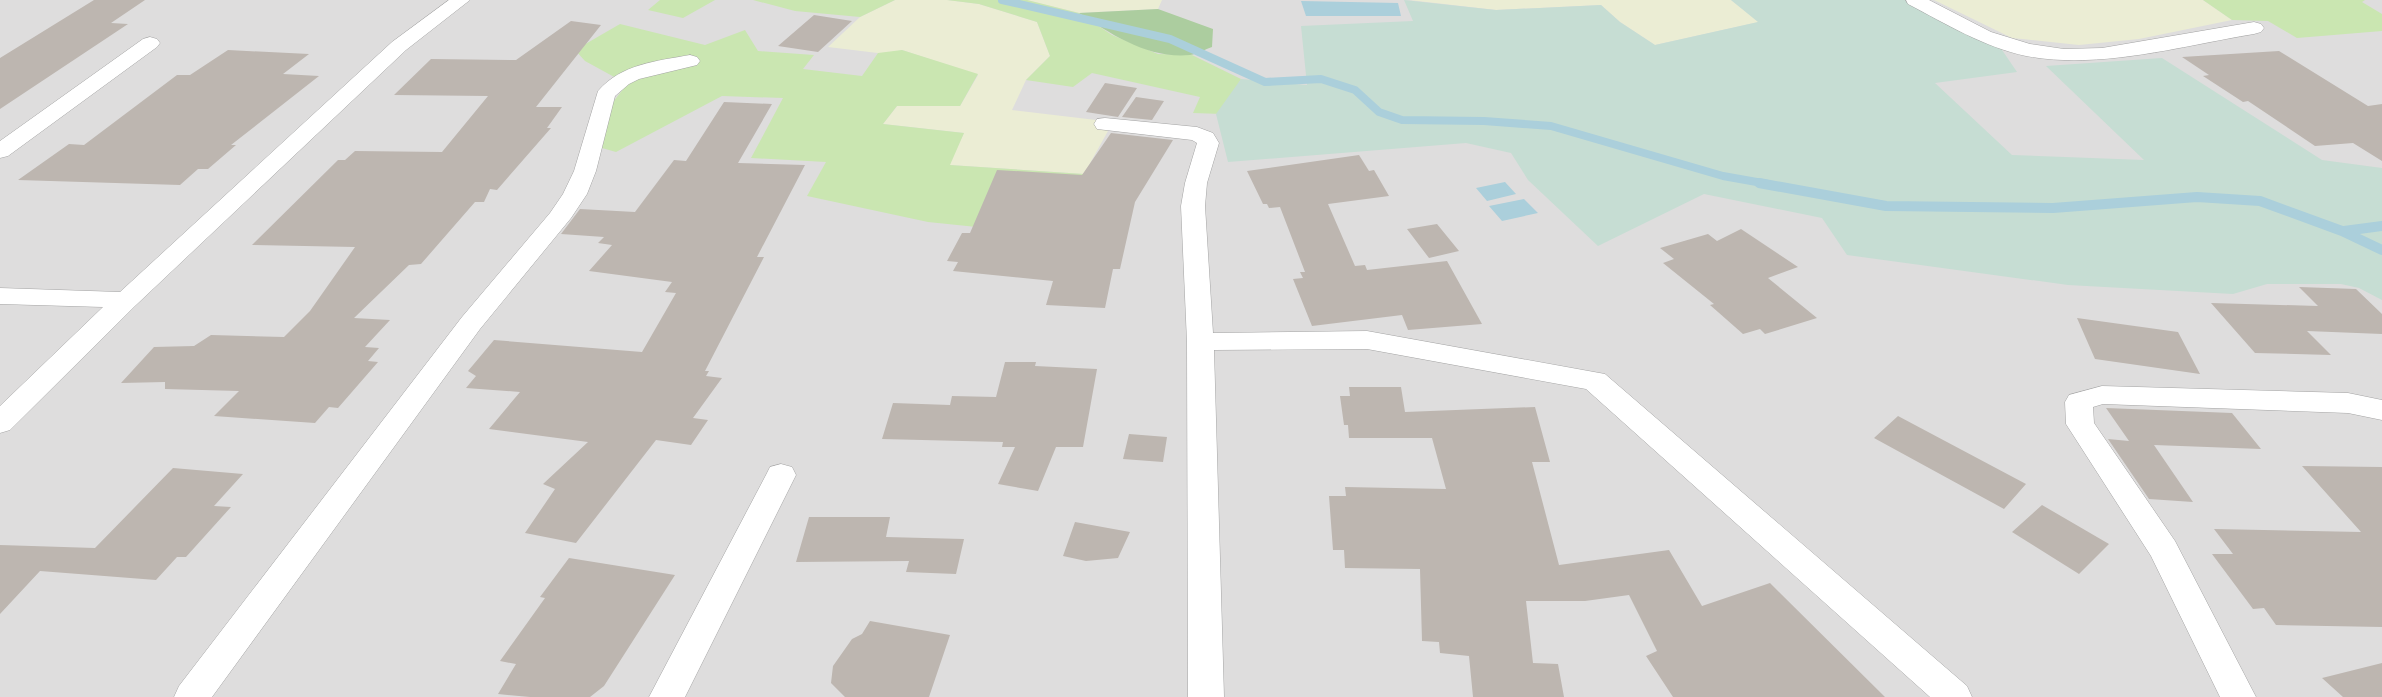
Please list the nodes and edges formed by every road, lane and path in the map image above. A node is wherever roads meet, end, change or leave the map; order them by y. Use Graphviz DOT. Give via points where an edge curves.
graph roads {
  1 [pos="461,0"];
  2 [pos="1915,0"];
  3 [pos="2254,28"];
  4 [pos="150,43"];
  5 [pos="690,61"];
  6 [pos="1105,124"];
  7 [pos="0,151"];
  8 [pos="0,296"];
  9 [pos="126,300"];
  10 [pos="1200,342"];
  11 [pos="2382,410"];
  12 [pos="0,423"];
  13 [pos="781,475"];
  14 [pos="192,697"];
  15 [pos="667,697"];
  16 [pos="1206,697"];
  17 [pos="1954,697"];
  18 [pos="2238,697"];
  1 -- 9 [label="street" via="399,46"];
  2 -- 3 [label="street" via="1984,36 2027,50 2064,55 2102,54"];
  4 -- 7 [label="street"];
  5 -- 14 [label="street" via="639,72 610,87 585,171 559,218 471,323"];
  6 -- 10 [label="street" via="1197,134 1208,143 1193,206"];
  8 -- 9 [label="street"];
  9 -- 12 [label="street"];
  10 -- 16 [label="street"];
  10 -- 17 [label="street" via="1367,339 1595,381"];
  11 -- 18 [label="street" via="2348,403 2102,394 2079,402 2080,424 2164,550"];
  13 -- 15 [label="street"];
}
